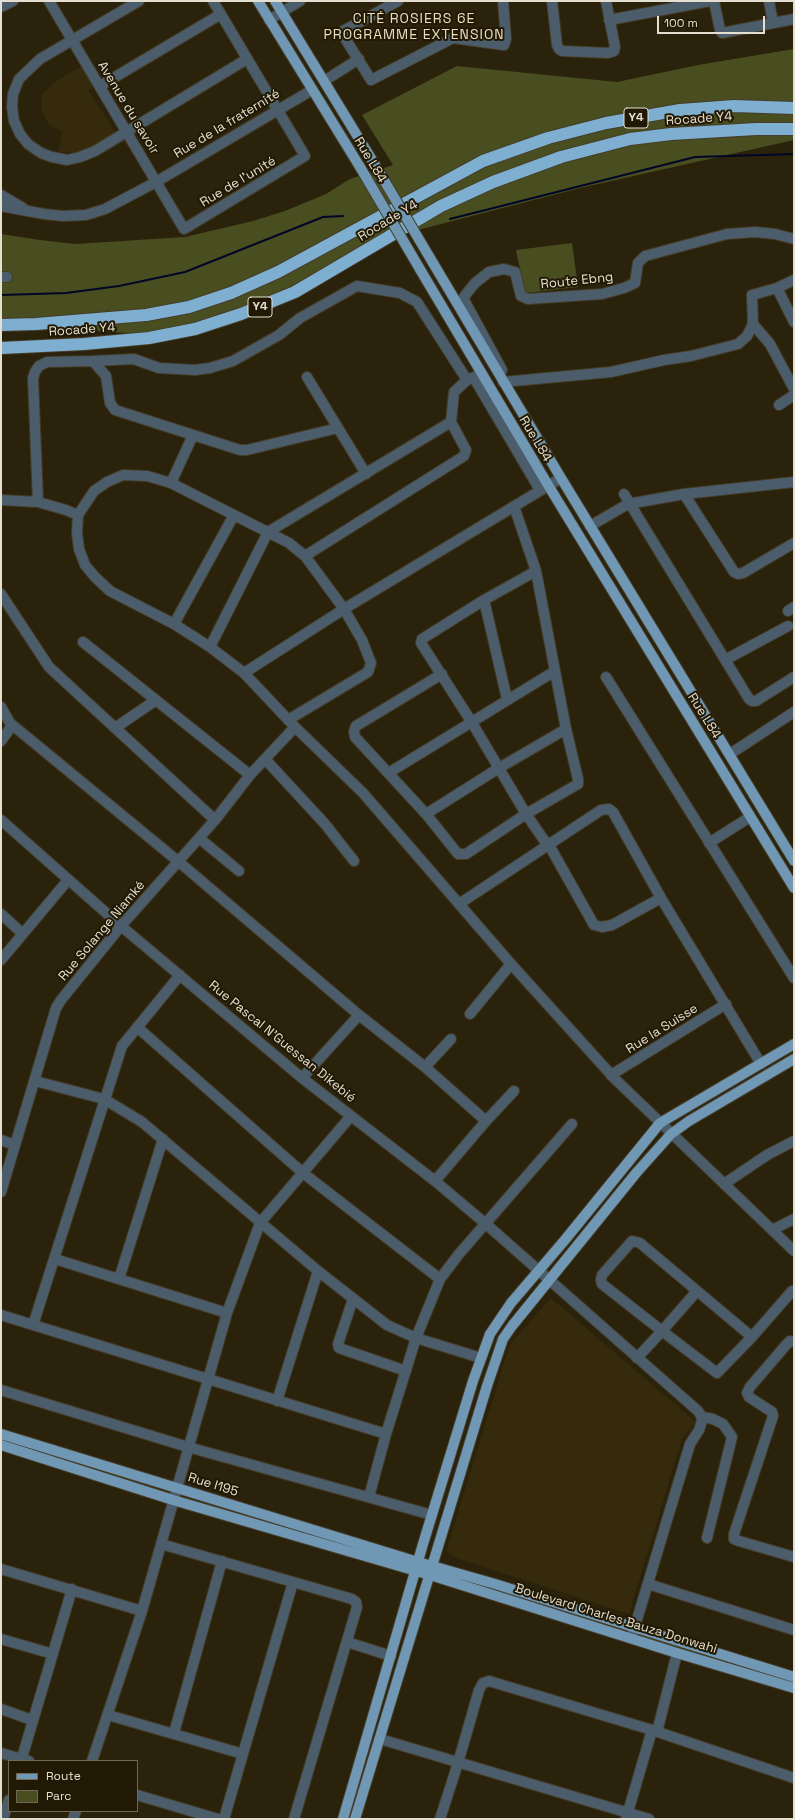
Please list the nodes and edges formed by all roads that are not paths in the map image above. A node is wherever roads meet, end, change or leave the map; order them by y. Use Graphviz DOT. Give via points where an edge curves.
graph roads {
  1 [pos="13,1"];
  2 [pos="49,1"];
  3 [pos="139,1"];
  4 [pos="213,1"];
  5 [pos="258,1"];
  6 [pos="275,1"];
  7 [pos="300,1"];
  8 [pos="398,1"];
  9 [pos="503,1"];
  10 [pos="552,1"];
  11 [pos="606,1"];
  12 [pos="710,1"];
  13 [pos="714,1"];
  14 [pos="769,1"];
  15 [pos="662,5"];
  16 [pos="2,7"];
  17 [pos="281,12"];
  18 [pos="220,14"];
  19 [pos="794,19"];
  20 [pos="269,20"];
  21 [pos="609,20"];
  22 [pos="773,23"];
  23 [pos="72,41"];
  24 [pos="247,59"];
  25 [pos="359,59"];
  26 [pos="324,81"];
  27 [pos="100,86"];
  28 [pos="312,90"];
  29 [pos="794,108"];
  30 [pos="277,109"];
  31 [pos="794,129"];
  32 [pos="126,132"];
  33 [pos="156,182"];
  34 [pos="1,195"];
  35 [pos="1,206"];
  36 [pos="26,210"];
  37 [pos="184,229"];
  38 [pos="794,240"];
  39 [pos="794,280"];
  40 [pos="777,288"];
  41 [pos="794,322"];
  42 [pos="753,324"];
  43 [pos="1,325"];
  44 [pos="1,348"];
  45 [pos="93,361"];
  46 [pos="306,377"];
  47 [pos="474,377"];
  48 [pos="506,381"];
  49 [pos="794,389"];
  50 [pos="794,395"];
  51 [pos="779,405"];
  52 [pos="451,422"];
  53 [pos="338,428"];
  54 [pos="193,435"];
  55 [pos="366,474"];
  56 [pos="560,478"];
  57 [pos="794,482"];
  58 [pos="171,483"];
  59 [pos="544,488"];
  60 [pos="684,494"];
  61 [pos="626,499"];
  62 [pos="1,500"];
  63 [pos="38,502"];
  64 [pos="514,506"];
  65 [pos="78,515"];
  66 [pos="234,515"];
  67 [pos="590,526"];
  68 [pos="268,532"];
  69 [pos="794,543"];
  70 [pos="305,556"];
  71 [pos="536,570"];
  72 [pos="1,594"];
  73 [pos="484,600"];
  74 [pos="344,609"];
  75 [pos="174,624"];
  76 [pos="788,626"];
  77 [pos="83,642"];
  78 [pos="210,647"];
  79 [pos="724,660"];
  80 [pos="555,671"];
  81 [pos="244,673"];
  82 [pos="442,674"];
  83 [pos="606,677"];
  84 [pos="794,677"];
  85 [pos="506,699"];
  86 [pos="156,700"];
  87 [pos="1,707"];
  88 [pos="793,715"];
  89 [pos="471,721"];
  90 [pos="10,723"];
  91 [pos="292,724"];
  92 [pos="115,728"];
  93 [pos="566,729"];
  94 [pos="718,735"];
  95 [pos="1,741"];
  96 [pos="705,743"];
  97 [pos="730,754"];
  98 [pos="265,759"];
  99 [pos="499,768"];
  100 [pos="390,772"];
  101 [pos="250,776"];
  102 [pos="426,814"];
  103 [pos="526,814"];
  104 [pos="750,817"];
  105 [pos="1,820"];
  106 [pos="215,820"];
  107 [pos="199,838"];
  108 [pos="709,843"];
  109 [pos="549,845"];
  110 [pos="794,860"];
  111 [pos="354,861"];
  112 [pos="179,862"];
  113 [pos="239,871"];
  114 [pos="68,880"];
  115 [pos="794,888"];
  116 [pos="661,898"];
  117 [pos="459,904"];
  118 [pos="1,914"];
  119 [pos="121,926"];
  120 [pos="23,934"];
  121 [pos="1,960"];
  122 [pos="511,964"];
  123 [pos="180,975"];
  124 [pos="794,978"];
  125 [pos="726,1004"];
  126 [pos="470,1014"];
  127 [pos="359,1015"];
  128 [pos="137,1028"];
  129 [pos="451,1039"];
  130 [pos="794,1044"];
  131 [pos="794,1059"];
  132 [pos="761,1064"];
  133 [pos="425,1067"];
  134 [pos="612,1075"];
  135 [pos="302,1078"];
  136 [pos="35,1081"];
  137 [pos="514,1091"];
  138 [pos="104,1099"];
  139 [pos="350,1116"];
  140 [pos="486,1120"];
  141 [pos="572,1124"];
  142 [pos="660,1124"];
  143 [pos="671,1134"];
  144 [pos="163,1139"];
  145 [pos="1,1140"];
  146 [pos="794,1141"];
  147 [pos="15,1145"];
  148 [pos="303,1173"];
  149 [pos="435,1181"];
  150 [pos="724,1184"];
  151 [pos="1,1192"];
  152 [pos="794,1219"];
  153 [pos="260,1223"];
  154 [pos="486,1224"];
  155 [pos="772,1230"];
  156 [pos="794,1251"];
  157 [pos="55,1259"];
  158 [pos="540,1270"];
  159 [pos="318,1271"];
  160 [pos="119,1279"];
  161 [pos="440,1279"];
  162 [pos="550,1280"];
  163 [pos="697,1291"];
  164 [pos="792,1291"];
  165 [pos="353,1299"];
  166 [pos="227,1314"];
  167 [pos="1,1315"];
  168 [pos="33,1325"];
  169 [pos="662,1331"];
  170 [pos="752,1337"];
  171 [pos="416,1338"];
  172 [pos="794,1342"];
  173 [pos="481,1358"];
  174 [pos="637,1358"];
  175 [pos="406,1370"];
  176 [pos="208,1380"];
  177 [pos="473,1381"];
  178 [pos="487,1386"];
  179 [pos="1,1390"];
  180 [pos="277,1401"];
  181 [pos="702,1417"];
  182 [pos="1,1434"];
  183 [pos="386,1434"];
  184 [pos="1,1445"];
  185 [pos="188,1447"];
  186 [pos="177,1487"];
  187 [pos="369,1497"];
  188 [pos="173,1500"];
  189 [pos="432,1515"];
  190 [pos="706,1538"];
  191 [pos="161,1544"];
  192 [pos="794,1558"];
  193 [pos="222,1561"];
  194 [pos="416,1566"];
  195 [pos="1,1569"];
  196 [pos="431,1570"];
  197 [pos="293,1582"];
  198 [pos="648,1584"];
  199 [pos="72,1589"];
  200 [pos="142,1611"];
  201 [pos="635,1626"];
  202 [pos="794,1630"];
  203 [pos="631,1638"];
  204 [pos="1,1639"];
  205 [pos="347,1642"];
  206 [pos="676,1653"];
  207 [pos="53,1654"];
  208 [pos="391,1656"];
  209 [pos="794,1677"];
  210 [pos="794,1688"];
  211 [pos="1,1709"];
  212 [pos="108,1715"];
  213 [pos="32,1720"];
  214 [pos="654,1731"];
  215 [pos="174,1733"];
  216 [pos="380,1739"];
  217 [pos="1,1753"];
  218 [pos="243,1754"];
  219 [pos="23,1760"];
  220 [pos="92,1760"];
  221 [pos="458,1763"];
  222 [pos="794,1778"];
  223 [pos="138,1795"];
  224 [pos="8,1803"];
  225 [pos="627,1816"];
  226 [pos="3,1819"];
  227 [pos="218,1819"];
  228 [pos="224,1819"];
  229 [pos="294,1819"];
  230 [pos="343,1819"];
  231 [pos="355,1819"];
  232 [pos="440,1819"];
  233 [pos="649,1819"];
  1 -- 16 [label="street"];
  2 -- 23 [label="street, Avenue du savoir"];
  3 -- 23 [label="street"];
  4 -- 18 [label="street"];
  5 -- 20 [label="main road, Rue L84"];
  6 -- 17 [label="main road, Rue L84"];
  7 -- 17 [label="street"];
  8 -- 25 [label="street" via="343,31"];
  9 -- 25 [label="street" via="506,39 504,45 453,38 371,80"];
  10 -- 21 [label="street" via="557,45 562,51 614,51"];
  11 -- 21 [label="street"];
  12 -- 15 [label="street"];
  13 -- 22 [label="street" via="722,33"];
  14 -- 22 [label="street"];
  15 -- 21 [label="street"];
  17 -- 20 [label="street"];
  17 -- 26 [label="main road, Rue L84"];
  18 -- 24 [label="street"];
  18 -- 27 [label="street"];
  19 -- 22 [label="street"];
  20 -- 28 [label="main road, Rue L84"];
  23 -- 27 [label="street, Avenue du savoir"];
  23 -- 32 [label="street" via="40,60 19,79 13,94 12,107 14,121 20,134 28,144 41,153 67,160 95,151"];
  24 -- 30 [label="street"];
  24 -- 32 [label="street"];
  25 -- 26 [label="street"];
  26 -- 48 [label="main road, Rue L84, bridge"];
  27 -- 32 [label="street, Avenue du savoir"];
  28 -- 30 [label="street, Rue de la fraternité"];
  28 -- 47 [label="main road, Rue L84, bridge" via="421,271"];
  29 -- 43 [label="highway, Rocade Y4 / Y4" via="734,106 680,110 606,123 548,138 483,161 278,272 231,293 189,307 146,315"];
  30 -- 33 [label="street, Rue de la fraternité"];
  30 -- 37 [label="street, Rue de l'unité" via="305,156"];
  31 -- 44 [label="highway, Rocade Y4 / Y4" via="672,134 630,139 560,157 492,182 441,206 295,292 241,314 195,329 149,338"];
  32 -- 33 [label="street, Avenue du savoir"];
  33 -- 36 [label="street, Rue de la fraternité" via="105,209 86,215 63,216"];
  33 -- 37 [label="street, Avenue du savoir"];
  34 -- 36 [label="street"];
  35 -- 36 [label="street, Rue de la fraternité"];
  38 -- 48 [label="street, Route Ebng" via="775,234 755,232 727,234 645,256 638,263 635,283 602,294 528,299 521,296 515,272 504,269 489,272 475,283 463,298"];
  39 -- 40 [label="street"];
  40 -- 41 [label="street"];
  40 -- 42 [label="street" via="752,295"];
  42 -- 48 [label="street" via="747,336 738,344 692,356 610,372"];
  42 -- 49 [label="street" via="770,344"];
  45 -- 47 [label="street" via="134,359 159,368 210,368 233,361 279,335 300,318 357,286 400,293 417,302"];
  45 -- 54 [label="street" via="106,376 110,403 115,410"];
  45 -- 63 [label="street" via="47,362 34,372"];
  46 -- 53 [label="street"];
  47 -- 52 [label="street" via="454,392"];
  47 -- 59 [label="main road, Rue L84"];
  48 -- 56 [label="main road, Rue L84"];
  50 -- 51 [label="street"];
  52 -- 55 [label="street"];
  52 -- 70 [label="street" via="466,450 464,456"];
  53 -- 54 [label="street" via="247,450"];
  53 -- 55 [label="street"];
  54 -- 58 [label="street"];
  55 -- 68 [label="street"];
  56 -- 59 [label="street"];
  56 -- 67 [label="main road, Rue L84"];
  57 -- 60 [label="street"];
  58 -- 65 [label="street, Rue Solange Niamké" via="147,476 123,476 107,482 94,491"];
  58 -- 66 [label="street, Rue Solange Niamké"];
  59 -- 64 [label="street"];
  59 -- 96 [label="main road, Rue L84"];
  60 -- 61 [label="street"];
  60 -- 69 [label="street" via="734,572 738,574"];
  61 -- 67 [label="street"];
  61 -- 79 [label="street"];
  62 -- 63 [label="street"];
  63 -- 65 [label="street"];
  64 -- 71 [label="street"];
  64 -- 74 [label="street"];
  65 -- 75 [label="street" via="77,533 84,565 110,591"];
  66 -- 68 [label="street, Rue Solange Niamké"];
  66 -- 75 [label="street"];
  67 -- 94 [label="main road, Rue L84"];
  68 -- 70 [label="street, Rue Solange Niamké" via="289,543"];
  68 -- 78 [label="street"];
  70 -- 74 [label="street, Rue Solange Niamké"];
  71 -- 73 [label="street"];
  71 -- 80 [label="street"];
  72 -- 92 [label="street" via="49,667"];
  73 -- 82 [label="street" via="422,639 421,643"];
  73 -- 85 [label="street"];
  74 -- 81 [label="street"];
  74 -- 91 [label="street, Rue Solange Niamké" via="362,640 371,663 368,672"];
  75 -- 78 [label="street"];
  76 -- 79 [label="street"];
  77 -- 86 [label="street"];
  78 -- 81 [label="street"];
  79 -- 84 [label="street" via="752,702"];
  80 -- 85 [label="street"];
  80 -- 93 [label="street"];
  81 -- 91 [label="street"];
  82 -- 89 [label="street"];
  82 -- 100 [label="street" via="356,726 356,736"];
  83 -- 108 [label="street"];
  85 -- 89 [label="street"];
  86 -- 92 [label="street"];
  86 -- 101 [label="street"];
  87 -- 90 [label="street"];
  88 -- 97 [label="street"];
  89 -- 99 [label="street"];
  89 -- 100 [label="street"];
  90 -- 95 [label="street" via="11,727"];
  90 -- 112 [label="street"];
  91 -- 98 [label="street, Rue Solange Niamké"];
  91 -- 117 [label="street" via="363,793"];
  92 -- 106 [label="street"];
  93 -- 99 [label="street"];
  93 -- 103 [label="street" via="578,784"];
  94 -- 96 [label="main road"];
  94 -- 97 [label="main road, Rue L84"];
  96 -- 104 [label="main road, Rue L84"];
  97 -- 110 [label="main road, Rue L84"];
  98 -- 101 [label="street, Rue Solange Niamké"];
  98 -- 111 [label="street"];
  99 -- 102 [label="street"];
  99 -- 103 [label="street"];
  100 -- 102 [label="street"];
  101 -- 106 [label="street, Rue Solange Niamké"];
  102 -- 103 [label="street" via="458,854 462,855"];
  103 -- 109 [label="street"];
  104 -- 108 [label="street"];
  104 -- 115 [label="main road, Rue L84"];
  105 -- 114 [label="street, Rue Pascal N'Guessan Dikebié"];
  106 -- 107 [label="street, Rue Solange Niamké"];
  107 -- 112 [label="street, Rue Solange Niamké"];
  107 -- 113 [label="street"];
  108 -- 124 [label="street"];
  109 -- 116 [label="street" via="594,925 612,925"];
  109 -- 116 [label="street" via="601,810 609,809"];
  109 -- 117 [label="street"];
  112 -- 119 [label="street, Rue Solange Niamké"];
  112 -- 127 [label="street"];
  114 -- 119 [label="street, Rue Pascal N'Guessan Dikebié"];
  114 -- 120 [label="street"];
  116 -- 125 [label="street"];
  117 -- 122 [label="street"];
  118 -- 120 [label="street"];
  119 -- 123 [label="street, Rue Pascal N'Guessan Dikebié"];
  119 -- 136 [label="street, Rue Solange Niamké" via="56,1008"];
  120 -- 121 [label="street"];
  122 -- 126 [label="street"];
  122 -- 134 [label="street"];
  123 -- 128 [label="street"];
  123 -- 135 [label="street, Rue Pascal N'Guessan Dikebié"];
  125 -- 132 [label="street"];
  125 -- 134 [label="street, Rue la Suisse"];
  127 -- 133 [label="street"];
  127 -- 135 [label="street"];
  128 -- 138 [label="street" via="122,1046"];
  128 -- 148 [label="street"];
  129 -- 133 [label="street"];
  130 -- 132 [label="main road"];
  131 -- 143 [label="main road"];
  132 -- 142 [label="main road"];
  133 -- 140 [label="street"];
  134 -- 142 [label="street"];
  135 -- 139 [label="street, Rue Pascal N'Guessan Dikebié"];
  136 -- 138 [label="street"];
  136 -- 147 [label="street, Rue Solange Niamké"];
  137 -- 140 [label="street"];
  138 -- 144 [label="street" via="142,1122"];
  138 -- 157 [label="street"];
  139 -- 148 [label="street"];
  139 -- 149 [label="street, Rue Pascal N'Guessan Dikebié"];
  140 -- 149 [label="street"];
  141 -- 154 [label="street"];
  142 -- 143 [label="street"];
  142 -- 158 [label="main road"];
  143 -- 150 [label="street"];
  143 -- 162 [label="main road"];
  144 -- 153 [label="street"];
  144 -- 160 [label="street"];
  145 -- 147 [label="street"];
  146 -- 150 [label="street" via="767,1155"];
  147 -- 151 [label="street, Rue Solange Niamké"];
  148 -- 153 [label="street"];
  148 -- 161 [label="street"];
  149 -- 154 [label="street, Rue Pascal N'Guessan Dikebié"];
  150 -- 155 [label="street"];
  152 -- 155 [label="street"];
  153 -- 159 [label="street"];
  153 -- 166 [label="street"];
  154 -- 158 [label="street, Rue Pascal N'Guessan Dikebié"];
  154 -- 161 [label="street"];
  155 -- 156 [label="street"];
  157 -- 160 [label="street"];
  157 -- 168 [label="street"];
  158 -- 162 [label="street, Rue Pascal N'Guessan Dikebié"];
  158 -- 173 [label="main road" via="501,1316 490,1334"];
  159 -- 165 [label="street"];
  159 -- 180 [label="street"];
  160 -- 166 [label="street"];
  161 -- 171 [label="street"];
  162 -- 174 [label="street, Rue Pascal N'Guessan Dikebié"];
  162 -- 178 [label="main road" via="504,1339"];
  163 -- 169 [label="street"];
  163 -- 169 [label="street" via="640,1244 632,1241 602,1275 602,1284"];
  163 -- 170 [label="street"];
  164 -- 170 [label="street"];
  165 -- 171 [label="street" via="387,1325"];
  165 -- 175 [label="street" via="338,1344 339,1348"];
  166 -- 176 [label="street"];
  167 -- 168 [label="street"];
  168 -- 176 [label="street"];
  169 -- 170 [label="street" via="717,1373"];
  169 -- 174 [label="street"];
  171 -- 173 [label="street"];
  171 -- 175 [label="street"];
  172 -- 192 [label="street" via="790,1341 786,1345 747,1393 772,1412 773,1416 734,1534 734,1539"];
  173 -- 177 [label="main road"];
  174 -- 181 [label="street, Rue Pascal N'Guessan Dikebié"];
  175 -- 183 [label="street"];
  176 -- 180 [label="street"];
  176 -- 185 [label="street"];
  177 -- 178 [label="main road"];
  177 -- 189 [label="main road"];
  178 -- 196 [label="main road"];
  179 -- 185 [label="street"];
  180 -- 183 [label="street"];
  181 -- 190 [label="street" via="723,1424 732,1438"];
  181 -- 198 [label="street" via="700,1430 690,1444"];
  182 -- 186 [label="main road, Rue I195"];
  183 -- 187 [label="street"];
  184 -- 188 [label="main road, Rue I195"];
  185 -- 186 [label="street"];
  185 -- 187 [label="street"];
  186 -- 188 [label="street"];
  186 -- 194 [label="main road, Rue I195"];
  187 -- 189 [label="street"];
  188 -- 191 [label="street"];
  188 -- 194 [label="main road, Rue I195"];
  189 -- 194 [label="main road"];
  191 -- 193 [label="street"];
  191 -- 200 [label="street"];
  193 -- 197 [label="street"];
  193 -- 215 [label="street"];
  194 -- 196 [label="main road"];
  194 -- 208 [label="main road"];
  195 -- 199 [label="street"];
  196 -- 201 [label="main road, Boulevard Charles Bauza Donwahi"];
  196 -- 203 [label="main road, Boulevard Charles Bauza Donwahi"];
  196 -- 216 [label="main road"];
  197 -- 205 [label="street" via="356,1602 357,1607"];
  197 -- 218 [label="street"];
  198 -- 201 [label="street"];
  198 -- 202 [label="street"];
  199 -- 200 [label="street"];
  199 -- 207 [label="street"];
  200 -- 212 [label="street"];
  201 -- 203 [label="street"];
  201 -- 209 [label="main road, Boulevard Charles Bauza Donwahi"];
  203 -- 206 [label="main road, Boulevard Charles Bauza Donwahi"];
  204 -- 207 [label="street"];
  205 -- 208 [label="street"];
  205 -- 229 [label="street"];
  206 -- 210 [label="main road, Boulevard Charles Bauza Donwahi"];
  206 -- 214 [label="street"];
  207 -- 213 [label="street"];
  208 -- 230 [label="main road"];
  211 -- 213 [label="street"];
  212 -- 215 [label="street"];
  212 -- 220 [label="street"];
  213 -- 219 [label="street"];
  214 -- 221 [label="street" via="490,1682 483,1684 479,1690"];
  214 -- 222 [label="street"];
  214 -- 225 [label="street"];
  215 -- 218 [label="street"];
  216 -- 221 [label="street"];
  216 -- 231 [label="main road"];
  217 -- 219 [label="street"];
  218 -- 228 [label="street"];
  221 -- 225 [label="street"];
  221 -- 232 [label="street"];
  223 -- 227 [label="street"];
  224 -- 226 [label="street"];
  225 -- 233 [label="street"];
}
